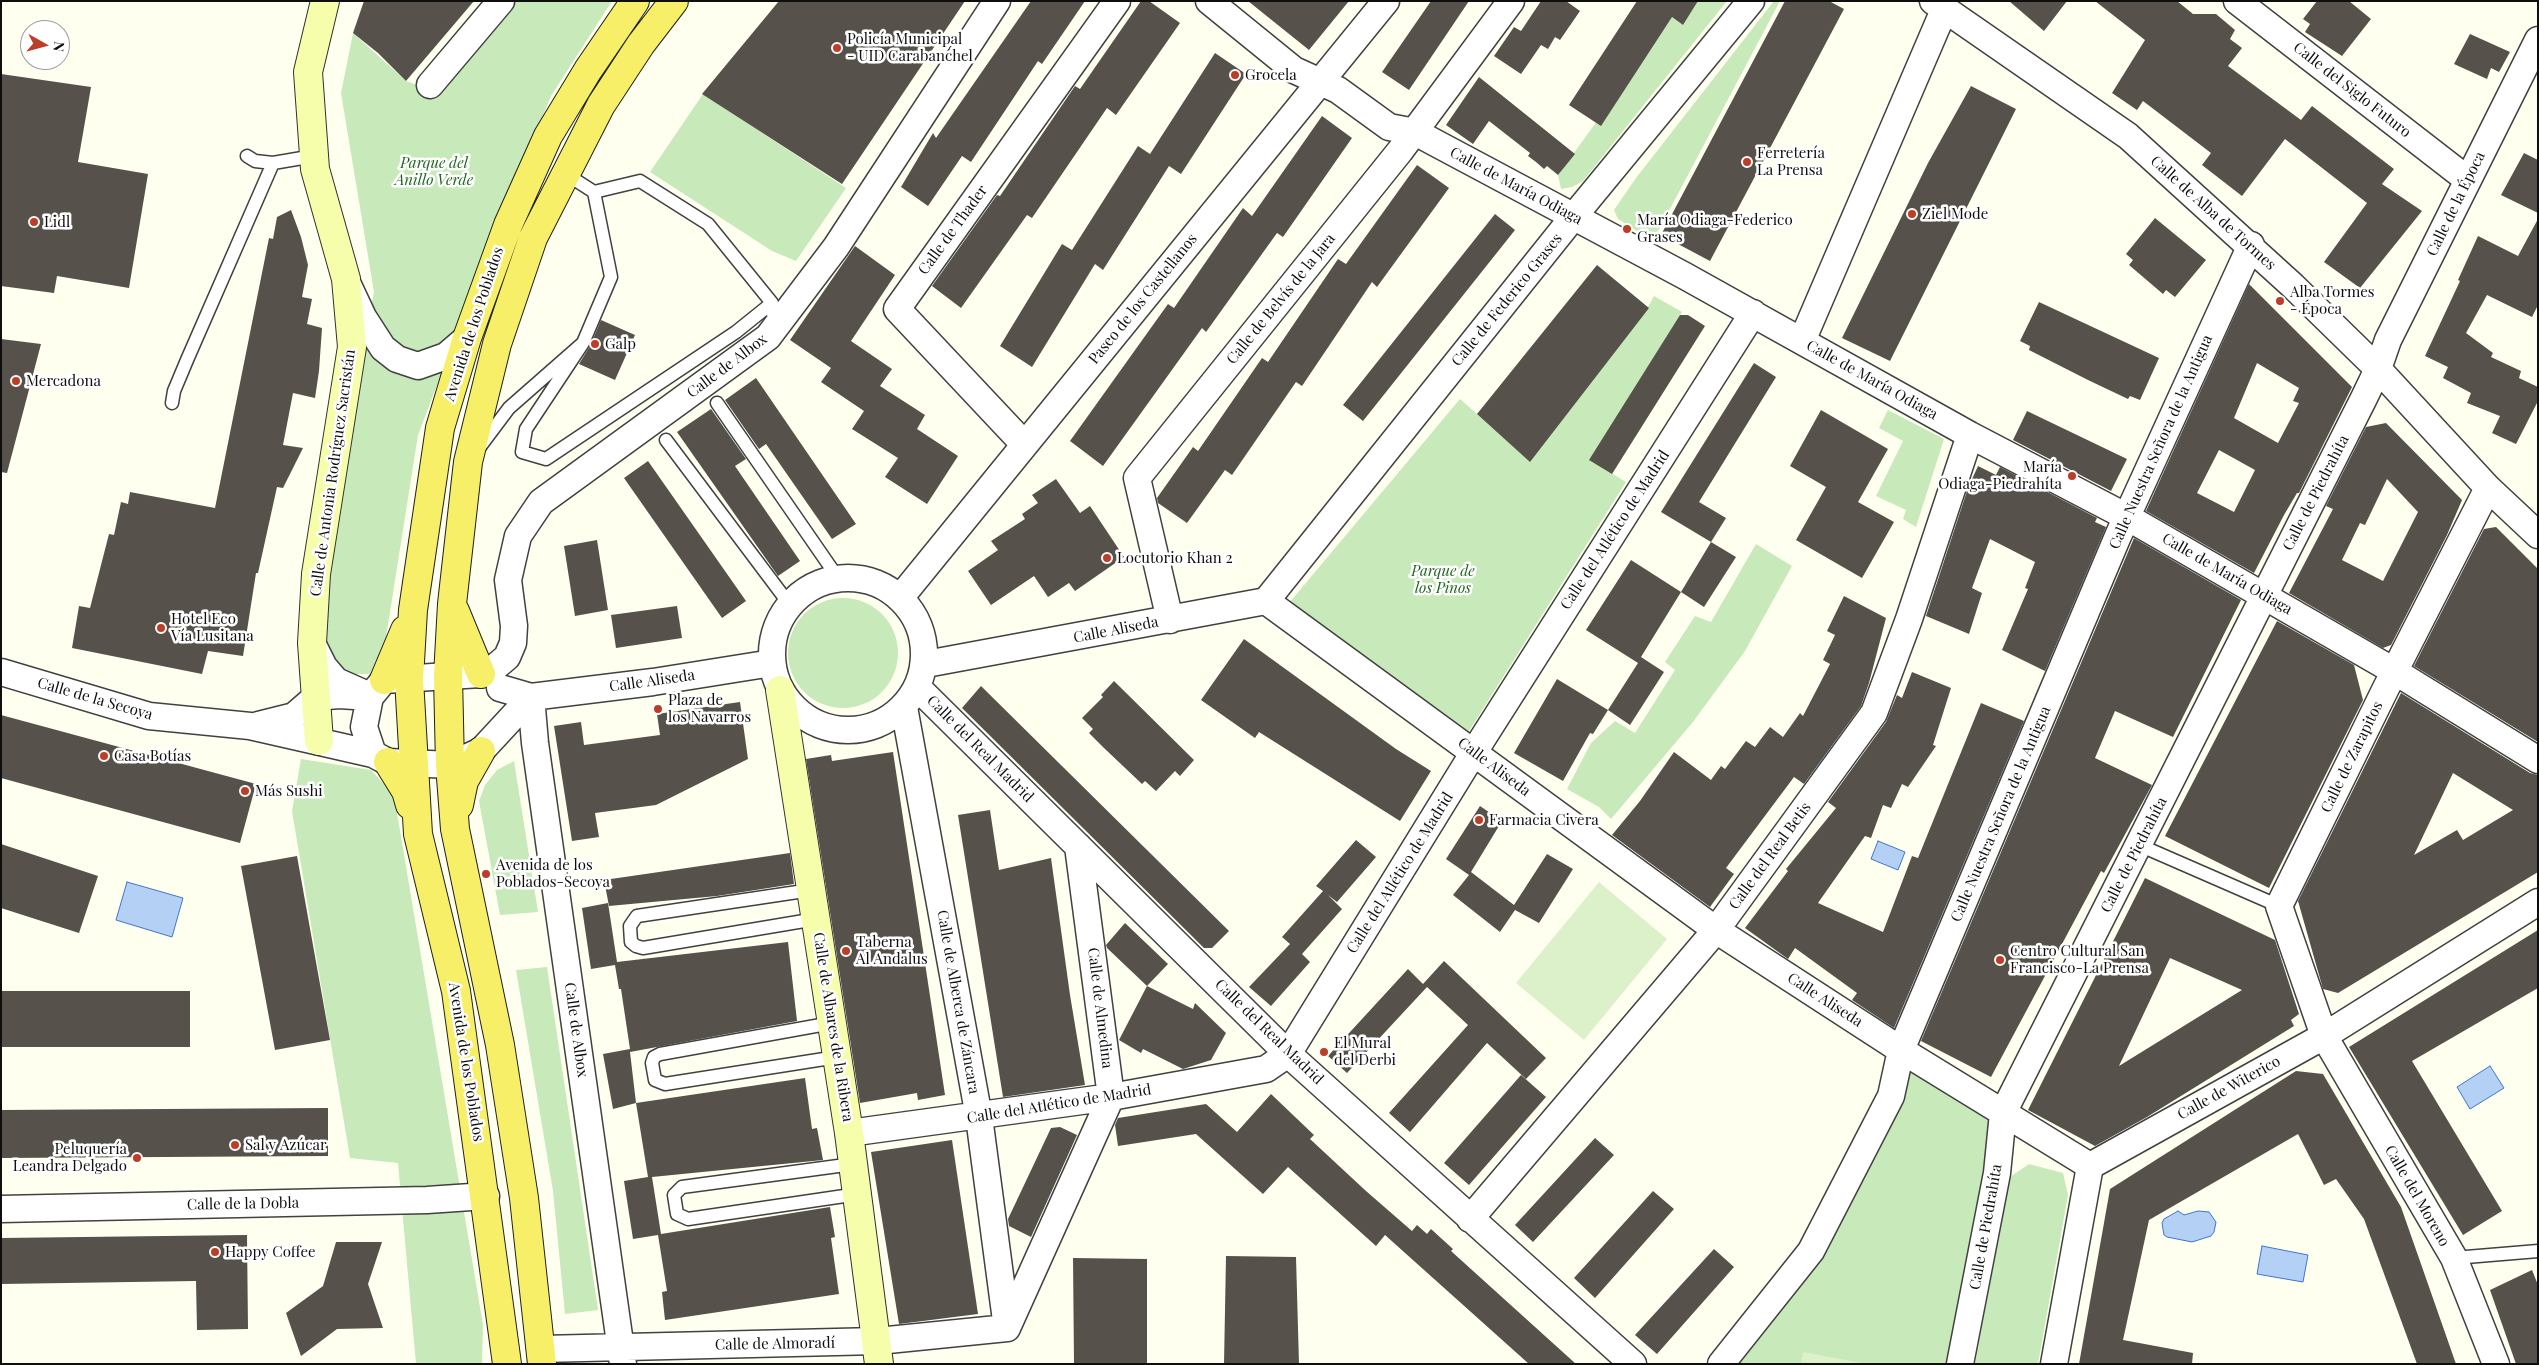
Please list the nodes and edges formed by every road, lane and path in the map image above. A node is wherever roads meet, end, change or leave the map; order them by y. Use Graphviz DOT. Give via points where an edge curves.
graph roads {
  1 [pos="325,1"];
  2 [pos="501,1"];
  3 [pos="635,1"];
  4 [pos="674,1"];
  5 [pos="997,1"];
  6 [pos="1117,1"];
  7 [pos="1209,1"];
  8 [pos="1386,1"];
  9 [pos="1511,1"];
  10 [pos="1750,1"];
  11 [pos="2237,1"];
  12 [pos="1938,5"];
  13 [pos="2538,40"];
  14 [pos="1320,82"];
  15 [pos="430,85"];
  16 [pos="1415,132"];
  17 [pos="247,156"];
  18 [pos="314,156"];
  19 [pos="273,163"];
  20 [pos="566,174"];
  21 [pos="2468,180"];
  22 [pos="594,192"];
  23 [pos="1574,216"];
  24 [pos="2251,245"];
  25 [pos="346,279"];
  26 [pos="772,303"];
  27 [pos="1753,313"];
  28 [pos="467,338"];
  29 [pos="768,338"];
  30 [pos="1802,341"];
  31 [pos="583,343"];
  32 [pos="2378,369"];
  33 [pos="172,403"];
  34 [pos="717,403"];
  35 [pos="1970,435"];
  36 [pos="666,440"];
  37 [pos="1024,444"];
  38 [pos="468,462"];
  39 [pos="2488,488"];
  40 [pos="2127,517"];
  41 [pos="2538,535"];
  42 [pos="838,578"];
  43 [pos="2265,596"];
  44 [pos="900,598"];
  45 [pos="1266,600"];
  46 [pos="452,604"];
  47 [pos="790,605"];
  48 [pos="1170,620"];
  49 [pos="312,643"];
  50 [pos="772,663"];
  51 [pos="2394,671"];
  52 [pos="1,672"];
  53 [pos="448,676"];
  54 [pos="491,681"];
  55 [pos="388,685"];
  56 [pos="916,686"];
  57 [pos="780,690"];
  58 [pos="316,697"];
  59 [pos="532,697"];
  60 [pos="250,726"];
  61 [pos="501,732"];
  62 [pos="319,741"];
  63 [pos="481,751"];
  64 [pos="1474,752"];
  65 [pos="391,760"];
  66 [pos="2538,760"];
  67 [pos="450,765"];
  68 [pos="455,829"];
  69 [pos="2139,845"];
  70 [pos="1078,846"];
  71 [pos="811,890"];
  72 [pos="2538,902"];
  73 [pos="2279,906"];
  74 [pos="816,919"];
  75 [pos="1716,930"];
  76 [pos="832,1023"];
  77 [pos="2324,1036"];
  78 [pos="1901,1050"];
  79 [pos="1288,1054"];
  80 [pos="837,1057"];
  81 [pos="1111,1097"];
  82 [pos="2003,1113"];
  83 [pos="979,1117"];
  84 [pos="849,1133"];
  85 [pos="853,1164"];
  86 [pos="2090,1166"];
  87 [pos="858,1194"];
  88 [pos="486,1196"];
  89 [pos="1,1209"];
  90 [pos="1470,1219"];
  91 [pos="2538,1251"];
  92 [pos="2454,1258"];
  93 [pos="1007,1328"];
  94 [pos="879,1352"];
  95 [pos="746,1354"];
  96 [pos="622,1355"];
  97 [pos="542,1356"];
  98 [pos="507,1364"];
  99 [pos="1633,1364"];
  100 [pos="1721,1364"];
  101 [pos="1960,1364"];
  102 [pos="2054,1364"];
  103 [pos="2496,1364"];
  1 -- 18 [label="street, Calle de Antonia Rodríguez Sacristán" via="308,72"];
  2 -- 15 [label="street"];
  3 -- 28 [label="main road, Avenida de los Poblados" via="548,136 508,225"];
  4 -- 20 [label="main road, Avenida de los Poblados" via="601,105"];
  5 -- 29 [label="street, Calle de Albox" via="836,246"];
  6 -- 37 [label="street, Calle de Thader" via="897,309"];
  7 -- 14 [label="street, Calle de María Odiaga" via="1294,70"];
  8 -- 14 [label="street, Paseo de los Castellanos"];
  9 -- 16 [label="street, Calle de Belvís de la Jara"];
  10 -- 23 [label="street, Calle de Federico Grases"];
  11 -- 21 [label="street, Calle del Siglo Futuro"];
  12 -- 24 [label="street, Calle de Alba de Tormes" via="2128,136"];
  12 -- 30 [label="street, Calle de Alba de Tormes"];
  13 -- 21 [label="street, Calle de la Época"];
  14 -- 16 [label="street, Calle de María Odiaga" via="1338,90 1388,127"];
  14 -- 37 [label="street, Paseo de los Castellanos"];
  16 -- 23 [label="street, Calle de María Odiaga"];
  16 -- 48 [label="street, Calle de Belvís de la Jara" via="1137,478"];
  17 -- 19 [label="lane" via="255,161"];
  18 -- 19 [label="lane"];
  18 -- 25 [label="street, Calle de Antonia Rodríguez Sacristán"];
  19 -- 33 [label="lane" via="187,360"];
  20 -- 22 [label="lane"];
  20 -- 38 [label="main road, Avenida de los Poblados" via="533,238 500,335"];
  21 -- 32 [label="street, Calle de la Época" via="2388,340"];
  22 -- 26 [label="lane" via="640,181 708,224"];
  22 -- 31 [label="lane" via="611,277"];
  23 -- 27 [label="street, Calle de María Odiaga"];
  23 -- 45 [label="street, Calle de Federico Grases"];
  24 -- 32 [label="street, Calle de Alba de Tormes"];
  24 -- 40 [label="street, Calle Nuestra Señora de la Antigua"];
  25 -- 28 [label="street" via="363,317 383,348 397,358 418,366 446,356"];
  25 -- 49 [label="street, Calle de Antonia Rodríguez Sacristán" via="352,348 316,574"];
  26 -- 29 [label="lane"];
  26 -- 31 [label="lane" via="736,332 546,459 522,452 526,429"];
  27 -- 30 [label="street, Calle de María Odiaga"];
  27 -- 64 [label="street, Calle del Atlético de Madrid"];
  28 -- 55 [label="main road, Avenida de los Poblados" via="440,428 413,610"];
  29 -- 54 [label="street, Calle de Albox" via="541,502 518,536 508,580 514,644 507,657 494,668"];
  30 -- 35 [label="street, Calle de María Odiaga"];
  31 -- 38 [label="lane" via="509,408"];
  32 -- 39 [label="street, Calle de Alba de Tormes"];
  32 -- 43 [label="street, Calle de Piedrahíta"];
  34 -- 42 [label="lane"];
  35 -- 40 [label="street, Calle de María Odiaga"];
  35 -- 75 [label="street, Calle del Real Betis" via="1874,713"];
  36 -- 47 [label="lane"];
  37 -- 44 [label="street, Paseo de los Castellanos"];
  38 -- 46 [label="main road, Avenida de los Poblados"];
  39 -- 41 [label="street, Calle de Alba de Tormes"];
  39 -- 51 [label="street, Calle de Zarapitos"];
  40 -- 43 [label="street, Calle de María Odiaga"];
  40 -- 78 [label="street, Calle Nuestra Señora de la Antigua"];
  42 -- 44 [label="street" via="860,578"];
  42 -- 47 [label="street" via="812,587"];
  43 -- 51 [label="street, Calle de María Odiaga"];
  43 -- 69 [label="street, Calle de Piedrahíta"];
  44 -- 56 [label="street" via="914,615 922,636"];
  45 -- 48 [label="street, Calle Aliseda"];
  45 -- 64 [label="street, Calle Aliseda"];
  46 -- 53 [label="main road, Avenida de los Poblados"];
  46 -- 54 [label="main road"];
  47 -- 50 [label="street" via="778,622"];
  48 -- 56 [label="street, Calle Aliseda"];
  49 -- 55 [label="street" via="324,667 336,681"];
  49 -- 58 [label="street, Calle de Antonia Rodríguez Sacristán"];
  50 -- 57 [label="street"];
  50 -- 59 [label="street, Calle Aliseda"];
  51 -- 66 [label="street, Calle de María Odiaga"];
  51 -- 73 [label="street, Calle de Zarapitos"];
  52 -- 60 [label="street, Calle de la Secoya" via="149,716"];
  53 -- 54 [label="street"];
  53 -- 55 [label="street"];
  53 -- 67 [label="main road, Avenida de los Poblados"];
  54 -- 59 [label="street, Calle Aliseda"];
  54 -- 61 [label="street" via="507,707"];
  55 -- 58 [label="street"];
  55 -- 65 [label="main road"];
  55 -- 65 [label="street" via="364,726"];
  56 -- 57 [label="street" via="885,722 862,730 838,731 815,724 795,710"];
  56 -- 70 [label="street, Calle del Real Madrid"];
  56 -- 83 [label="street, Calle de Alberca de Záncara"];
  57 -- 71 [label="street, Calle de Albares de la Ribera"];
  58 -- 60 [label="street, Calle de la Secoya" via="294,716"];
  58 -- 62 [label="street, Calle de Antonia Rodríguez Sacristán"];
  59 -- 61 [label="street"];
  59 -- 96 [label="street, Calle de Albox" via="535,743"];
  60 -- 62 [label="street, Calle de la Secoya"];
  61 -- 63 [label="street"];
  62 -- 65 [label="street, Calle de la Secoya"];
  63 -- 67 [label="street"];
  63 -- 68 [label="main road" via="464,781"];
  64 -- 75 [label="street, Calle Aliseda"];
  64 -- 79 [label="street, Calle del Atlético de Madrid"];
  65 -- 67 [label="street"];
  65 -- 88 [label="main road, Avenida de los Poblados" via="406,791 456,991"];
  67 -- 68 [label="main road, Avenida de los Poblados"];
  68 -- 97 [label="main road, Avenida de los Poblados" via="500,1045 524,1198"];
  69 -- 73 [label="lane"];
  69 -- 82 [label="street, Calle de Piedrahíta"];
  70 -- 79 [label="street, Calle del Real Madrid"];
  70 -- 81 [label="street, Calle de Almedina"];
  71 -- 74 [label="street, Calle de Albares de la Ribera"];
  71 -- 74 [label="lane" via="637,916 630,926 631,942 643,948"];
  72 -- 77 [label="street, Calle de Witerico"];
  73 -- 77 [label="street"];
  74 -- 76 [label="street, Calle de Albares de la Ribera"];
  75 -- 78 [label="street, Calle Aliseda"];
  75 -- 90 [label="street, Calle del Real Betis"];
  76 -- 80 [label="street, Calle de Albares de la Ribera"];
  76 -- 80 [label="lane" via="660,1054 652,1063 655,1080 665,1084"];
  77 -- 86 [label="street, Calle de Witerico"];
  77 -- 92 [label="street, Calle del Moreno"];
  78 -- 82 [label="street, Calle Aliseda"];
  78 -- 100 [label="street, Calle Nuestra Señora de la Antigua" via="1891,1096 1811,1251"];
  79 -- 81 [label="street, Calle del Atlético de Madrid" via="1266,1069"];
  79 -- 90 [label="street, Calle del Real Madrid"];
  80 -- 84 [label="street, Calle de Albares de la Ribera"];
  81 -- 83 [label="street, Calle del Atlético de Madrid"];
  81 -- 93 [label="street"];
  82 -- 86 [label="street, Calle Aliseda"];
  82 -- 101 [label="street, Calle de Piedrahíta" via="1997,1173"];
  83 -- 84 [label="street, Calle del Atlético de Madrid"];
  83 -- 93 [label="street, Calle de Alberca de Záncara"];
  84 -- 85 [label="street, Calle de Albares de la Ribera"];
  85 -- 87 [label="street, Calle de Albares de la Ribera"];
  85 -- 87 [label="lane" via="682,1187 674,1195 677,1214 688,1219"];
  86 -- 102 [label="street"];
  87 -- 94 [label="street, Calle de Albares de la Ribera"];
  88 -- 89 [label="street, Calle de la Dobla"];
  88 -- 98 [label="main road, Avenida de los Poblados"];
  90 -- 99 [label="street, Calle del Real Madrid"];
  91 -- 92 [label="lane"];
  92 -- 103 [label="street, Calle del Moreno"];
  93 -- 94 [label="street, Calle de Almoradí"];
  94 -- 95 [label="street, Calle de Almoradí"];
  95 -- 96 [label="street, Calle de Almoradí"];
  96 -- 97 [label="street, Calle de Almoradí"];
}
